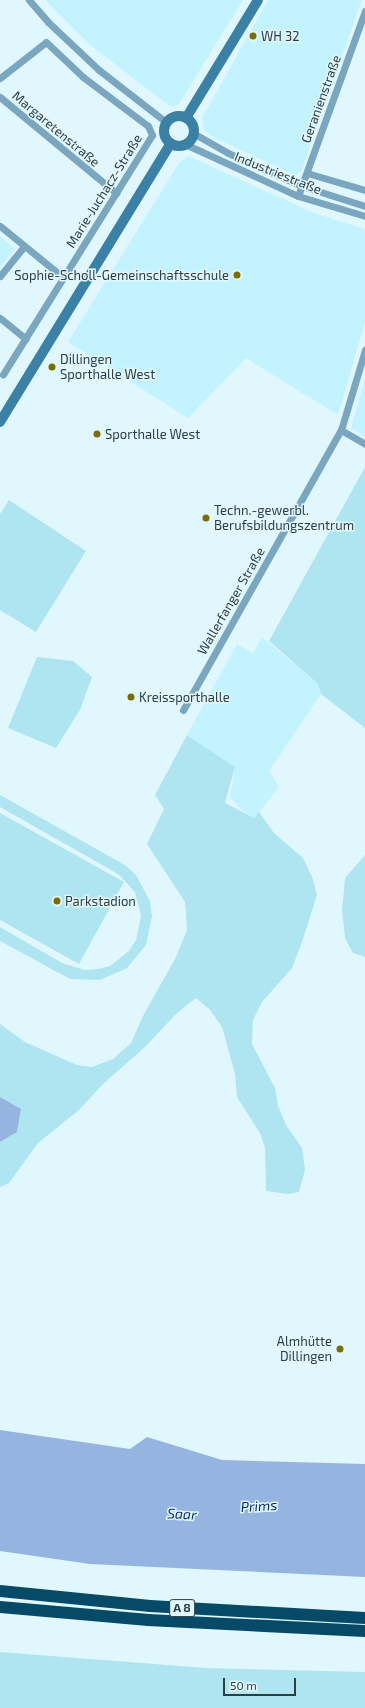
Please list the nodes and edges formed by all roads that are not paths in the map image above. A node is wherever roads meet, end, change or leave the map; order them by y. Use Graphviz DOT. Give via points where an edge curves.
graph roads {
  1 [pos="29,0"];
  2 [pos="258,0"];
  3 [pos="365,11"];
  4 [pos="0,78"];
  5 [pos="0,98"];
  6 [pos="186,118"];
  7 [pos="167,123"];
  8 [pos="194,133"];
  9 [pos="171,143"];
  10 [pos="185,144"];
  11 [pos="307,173"];
  12 [pos="302,186"];
  13 [pos="365,190"];
  14 [pos="116,193"];
  15 [pos="298,196"];
  16 [pos="365,206"];
  17 [pos="365,216"];
  18 [pos="0,226"];
  19 [pos="24,246"];
  20 [pos="0,276"];
  21 [pos="64,278"];
  22 [pos="0,318"];
  23 [pos="26,339"];
  24 [pos="365,350"];
  25 [pos="3,374"];
  26 [pos="0,422"];
  27 [pos="341,430"];
  28 [pos="365,444"];
  29 [pos="183,710"];
  30 [pos="0,1591"];
  31 [pos="0,1606"];
  32 [pos="365,1618"];
  33 [pos="365,1631"];
  1 -- 7 [label="street" via="88,60"];
  2 -- 6 [label="street"];
  3 -- 11 [label="street, Geranienstraße"];
  4 -- 14 [label="street, Marie-Juchacz-Straße" via="46,42 83,77 152,132 151,138"];
  5 -- 14 [label="street, Margaretenstraße"];
  6 -- 7 [label="street" via="177,116"];
  6 -- 8 [label="street" via="192,124"];
  7 -- 9 [label="street" via="164,132"];
  8 -- 10 [label="street"];
  8 -- 12 [label="street, Industriestraße" via="228,153"];
  9 -- 10 [label="street"];
  9 -- 26 [label="street"];
  10 -- 15 [label="street, Industriestraße"];
  11 -- 12 [label="street, Geranienstraße"];
  11 -- 13 [label="street"];
  12 -- 15 [label="street, Geranienstraße"];
  12 -- 16 [label="street, Industriestraße"];
  14 -- 21 [label="street, Marie-Juchacz-Straße"];
  15 -- 17 [label="street, Industriestraße"];
  18 -- 19 [label="street"];
  19 -- 20 [label="street"];
  19 -- 21 [label="street"];
  21 -- 23 [label="street, Marie-Juchacz-Straße"];
  22 -- 23 [label="street"];
  23 -- 25 [label="street, Marie-Juchacz-Straße"];
  24 -- 27 [label="street, Wallerfanger Straße"];
  27 -- 28 [label="street"];
  27 -- 29 [label="street, Wallerfanger Straße"];
  30 -- 32 [label="highway, A 8" via="157,1606"];
  31 -- 33 [label="highway, A 8" via="148,1620"];
}
